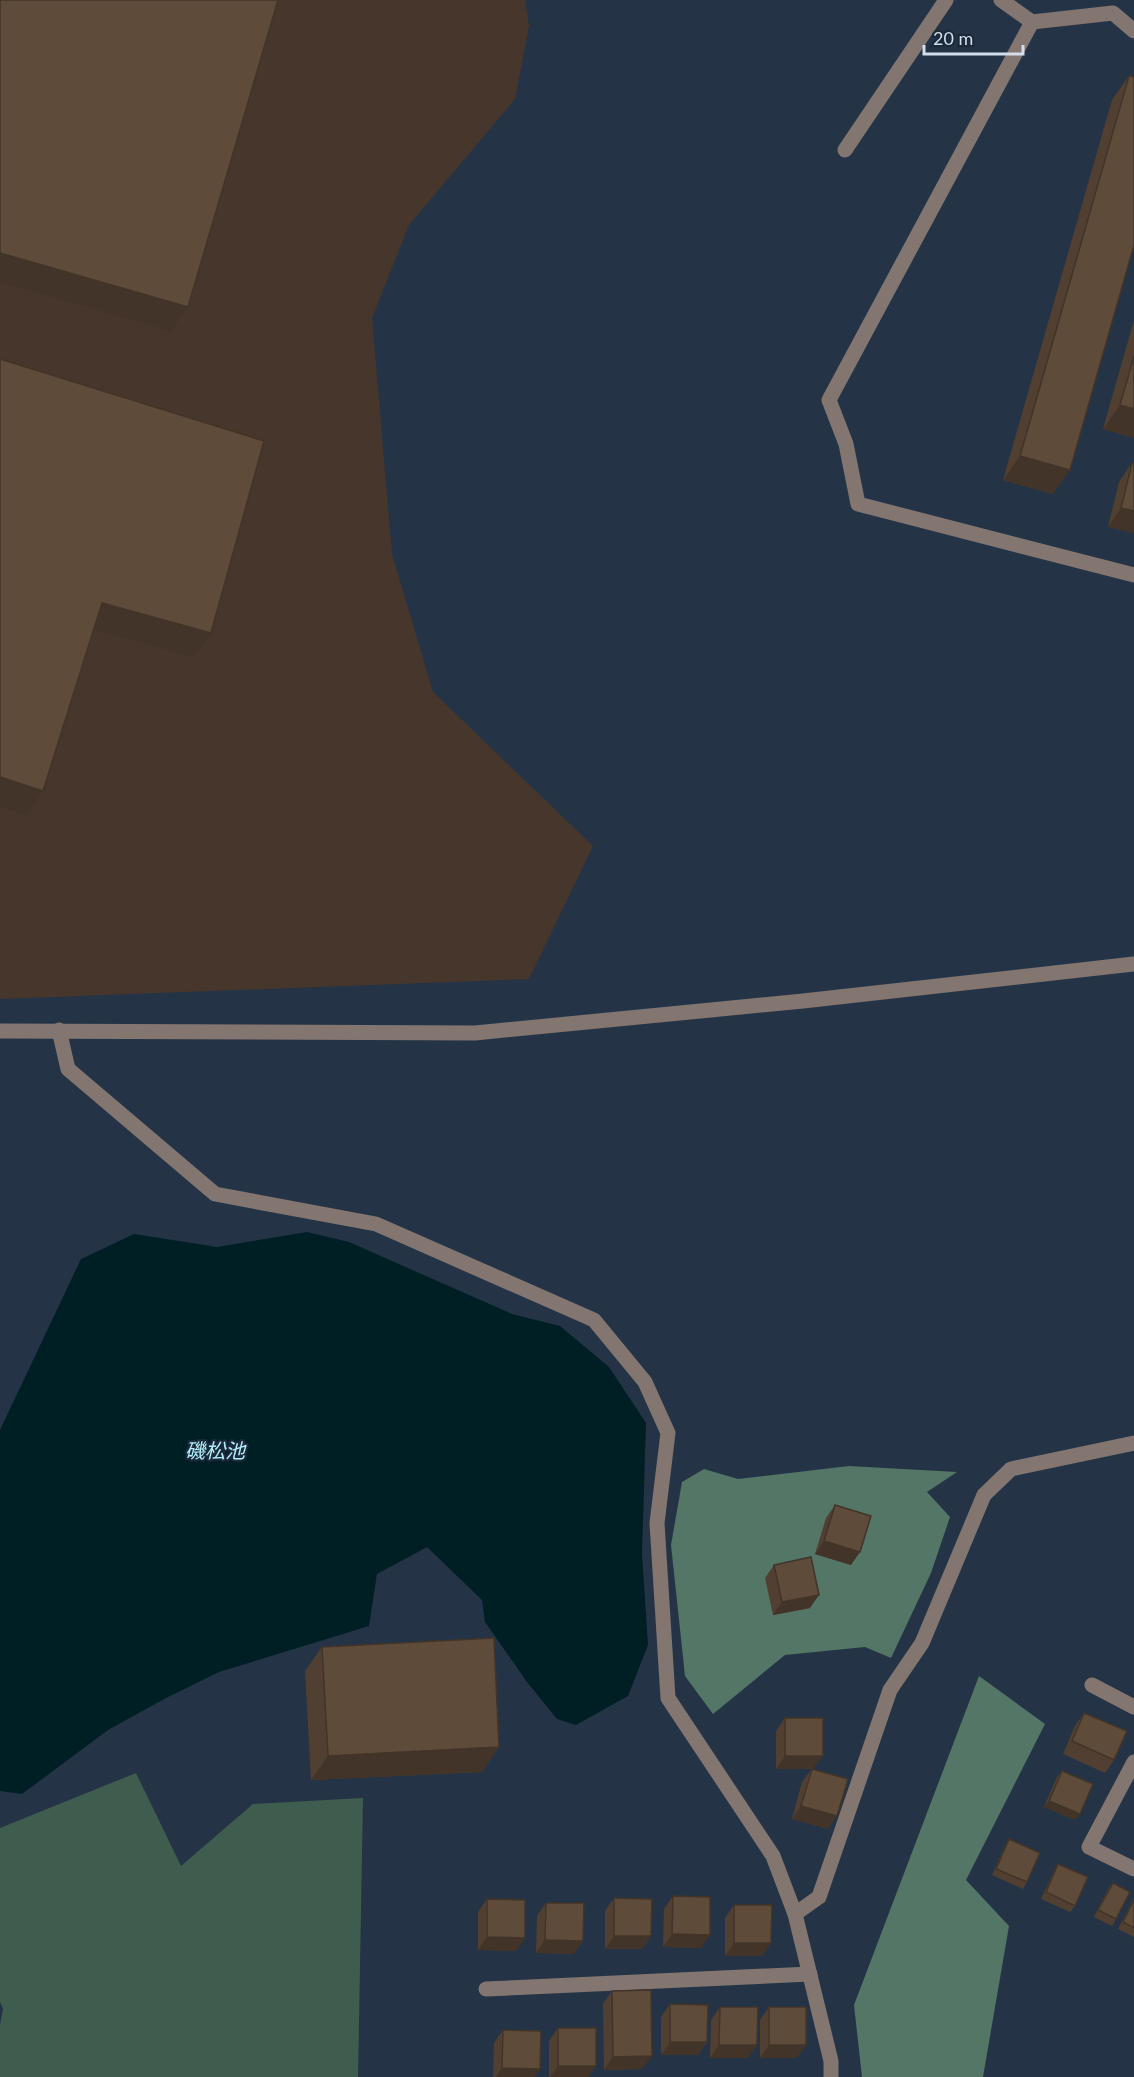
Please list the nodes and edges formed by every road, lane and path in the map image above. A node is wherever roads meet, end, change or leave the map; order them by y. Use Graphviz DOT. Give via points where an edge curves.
graph roads {
  1 [pos="946,0"];
  2 [pos="1001,0"];
  3 [pos="1032,22"];
  4 [pos="1134,31"];
  5 [pos="845,150"];
  6 [pos="1134,575"];
  7 [pos="1134,964"];
  8 [pos="0,1030"];
  9 [pos="59,1030"];
  10 [pos="1134,1443"];
  11 [pos="1092,1685"];
  12 [pos="1134,1707"];
  13 [pos="1134,1762"];
  14 [pos="1134,1869"];
  15 [pos="795,1914"];
  16 [pos="810,1974"];
  17 [pos="486,1989"];
  18 [pos="831,2077"];
  1 -- 5 [label="street"];
  2 -- 3 [label="street"];
  3 -- 4 [label="street" via="1113,13"];
  3 -- 6 [label="street" via="829,400 846,444 858,504"];
  7 -- 9 [label="street" via="475,1033"];
  8 -- 9 [label="street"];
  9 -- 15 [label="street" via="68,1069 215,1194 376,1224 594,1320 645,1382 668,1433 657,1523 668,1698 773,1856"];
  10 -- 15 [label="street" via="1011,1469 984,1495 922,1643 891,1690 819,1897"];
  11 -- 12 [label="street"];
  13 -- 14 [label="street" via="1089,1847"];
  15 -- 16 [label="street"];
  16 -- 17 [label="street"];
  16 -- 18 [label="street" via="831,2061"];
}
